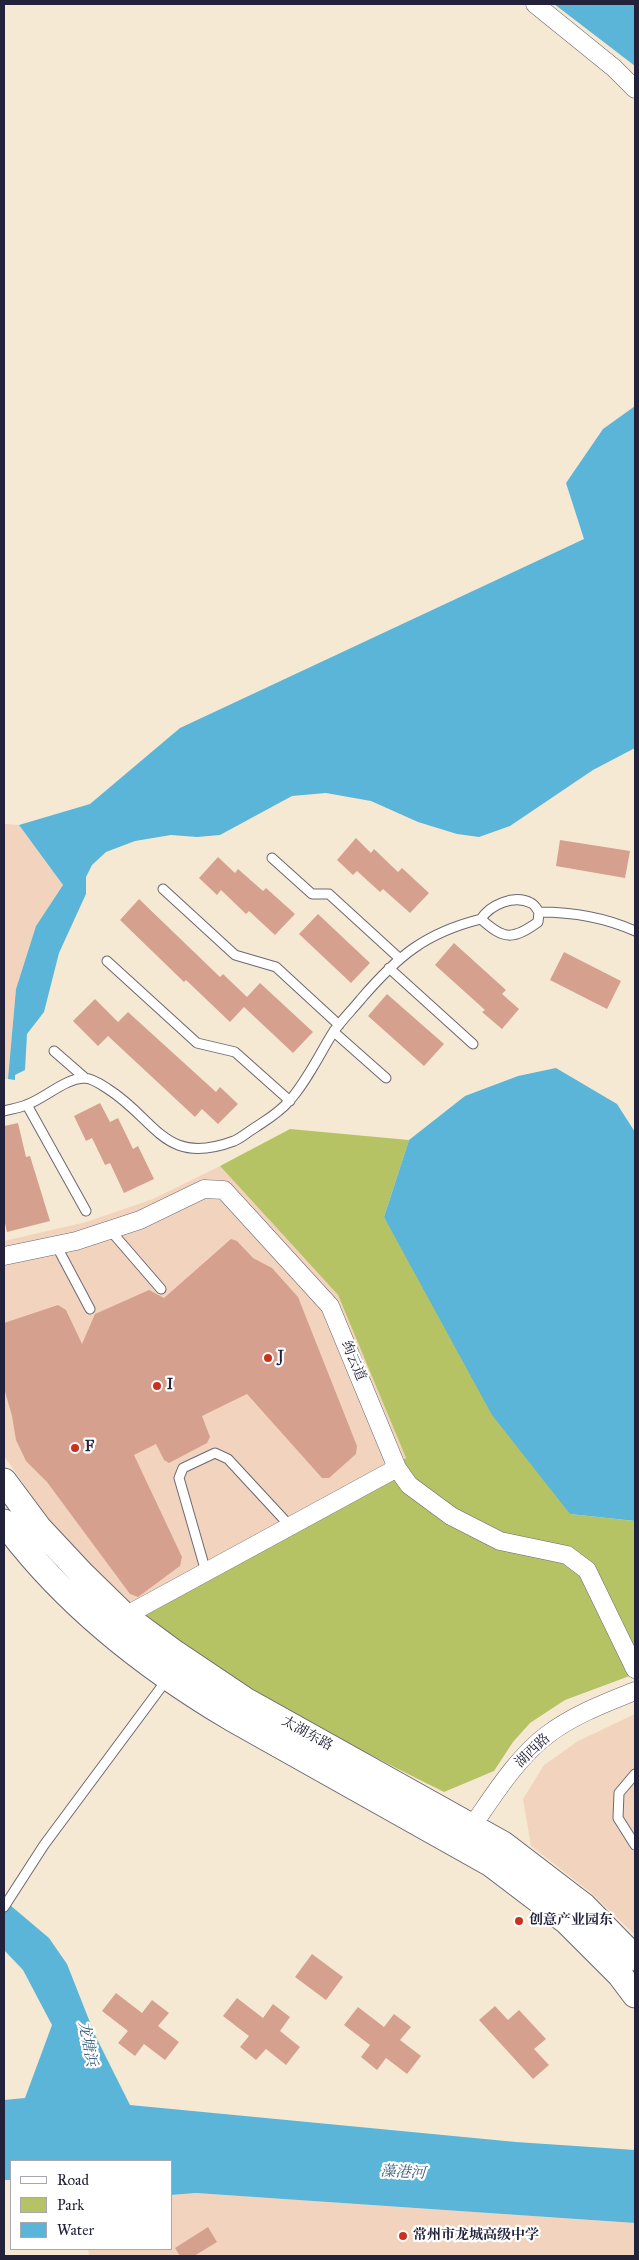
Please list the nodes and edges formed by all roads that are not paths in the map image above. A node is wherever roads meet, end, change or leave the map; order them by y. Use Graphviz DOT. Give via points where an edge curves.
graph roads {
  1 [pos="536,4"];
  2 [pos="635,89"];
  3 [pos="272,858"];
  4 [pos="163,889"];
  5 [pos="539,912"];
  6 [pos="481,919"];
  7 [pos="635,931"];
  8 [pos="399,958"];
  9 [pos="107,961"];
  10 [pos="389,968"];
  11 [pos="336,1029"];
  12 [pos="473,1044"];
  13 [pos="54,1051"];
  14 [pos="85,1078"];
  15 [pos="386,1078"];
  16 [pos="290,1101"];
  17 [pos="27,1105"];
  18 [pos="4,1111"];
  19 [pos="86,1211"];
  20 [pos="110,1230"];
  21 [pos="56,1245"];
  22 [pos="4,1256"];
  23 [pos="161,1289"];
  24 [pos="90,1309"];
  25 [pos="397,1468"];
  26 [pos="4,1481"];
  27 [pos="4,1522"];
  28 [pos="290,1526"];
  29 [pos="206,1572"];
  30 [pos="125,1616"];
  31 [pos="635,1669"];
  32 [pos="168,1678"];
  33 [pos="635,1690"];
  34 [pos="635,1774"];
  35 [pos="466,1836"];
  36 [pos="635,1845"];
  37 [pos="4,1907"];
  38 [pos="635,1958"];
  39 [pos="635,1995"];
  1 -- 2 [label="street"];
  3 -- 8 [label="lane" via="312,894 329,894"];
  4 -- 11 [label="lane" via="234,955 276,967"];
  5 -- 6 [label="lane" via="532,903 519,900 503,902 487,910"];
  5 -- 6 [label="lane" via="538,922 514,936 494,931"];
  5 -- 7 [label="lane" via="567,912 600,918"];
  6 -- 8 [label="lane" via="453,926"];
  8 -- 10 [label="lane"];
  9 -- 16 [label="lane" via="197,1042 235,1052"];
  10 -- 11 [label="lane"];
  10 -- 12 [label="lane"];
  11 -- 15 [label="lane"];
  11 -- 16 [label="lane"];
  13 -- 14 [label="lane"];
  14 -- 16 [label="lane" via="116,1093 168,1141 194,1150 235,1140"];
  14 -- 17 [label="lane" via="61,1086"];
  17 -- 18 [label="lane"];
  17 -- 19 [label="lane"];
  20 -- 21 [label="street, 绚云道"];
  20 -- 23 [label="lane"];
  20 -- 25 [label="street, 绚云道" via="140,1220 204,1189 224,1190 330,1306"];
  21 -- 22 [label="street, 绚云道"];
  21 -- 24 [label="lane"];
  25 -- 28 [label="street"];
  25 -- 31 [label="street, 绚云道" via="409,1485 451,1516 500,1542 567,1555 587,1570"];
  26 -- 30 [label="main road, 太湖东路" via="39,1528"];
  27 -- 32 [label="main road, 太湖东路" via="64,1591 109,1632"];
  28 -- 29 [label="street"];
  28 -- 29 [label="lane" via="228,1459 215,1453 183,1468 179,1478"];
  29 -- 30 [label="street"];
  30 -- 35 [label="main road, 太湖东路" via="245,1700"];
  32 -- 35 [label="main road, 太湖东路" via="230,1718"];
  32 -- 37 [label="lane" via="44,1845"];
  33 -- 35 [label="street, 湖西路" via="546,1735 515,1766"];
  34 -- 36 [label="lane" via="619,1793 618,1818"];
  35 -- 38 [label="main road, 太湖东路" via="503,1844 584,1906"];
  35 -- 39 [label="main road, 太湖东路" via="491,1864 566,1921 620,1975"];
}
